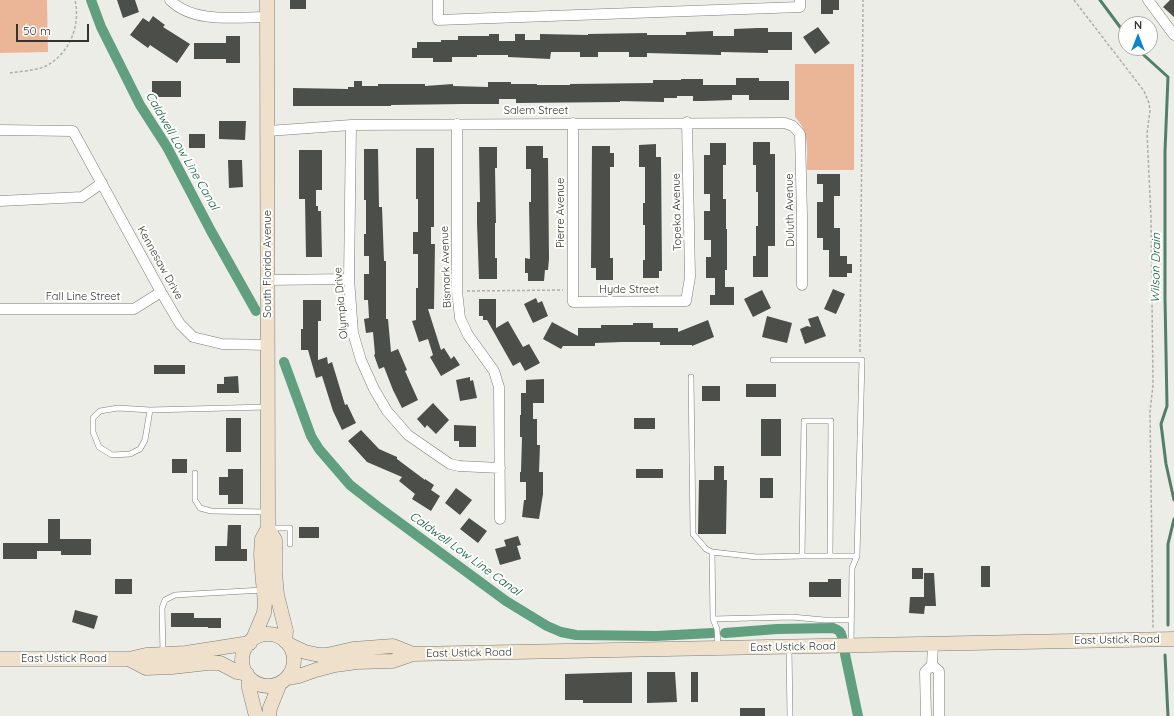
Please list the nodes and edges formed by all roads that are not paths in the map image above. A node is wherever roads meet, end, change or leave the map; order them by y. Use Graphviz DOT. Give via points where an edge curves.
graph roads {
  1 [pos="170,0"];
  2 [pos="267,0"];
  3 [pos="438,0"];
  4 [pos="1148,0"];
  5 [pos="800,4"];
  6 [pos="267,17"];
  7 [pos="1174,35"];
  8 [pos="687,122"];
  9 [pos="573,123"];
  10 [pos="457,124"];
  11 [pos="351,125"];
  12 [pos="0,130"];
  13 [pos="268,131"];
  14 [pos="800,134"];
  15 [pos="102,183"];
  16 [pos="0,201"];
  17 [pos="349,279"];
  18 [pos="268,280"];
  19 [pos="802,285"];
  20 [pos="161,292"];
  21 [pos="686,301"];
  22 [pos="573,302"];
  23 [pos="0,309"];
  24 [pos="268,344"];
  25 [pos="773,360"];
  26 [pos="691,377"];
  27 [pos="268,407"];
  28 [pos="150,410"];
  29 [pos="500,468"];
  30 [pos="195,473"];
  31 [pos="268,512"];
  32 [pos="500,519"];
  33 [pos="268,528"];
  34 [pos="290,544"];
  35 [pos="712,552"];
  36 [pos="802,556"];
  37 [pos="830,556"];
  38 [pos="857,556"];
  39 [pos="263,590"];
  40 [pos="713,618"];
  41 [pos="851,620"];
  42 [pos="1174,639"];
  43 [pos="252,641"];
  44 [pos="286,643"];
  45 [pos="933,644"];
  46 [pos="851,646"];
  47 [pos="789,647"];
  48 [pos="718,648"];
  49 [pos="163,654"];
  50 [pos="413,654"];
  51 [pos="0,659"];
  52 [pos="129,660"];
  53 [pos="932,665"];
  54 [pos="248,676"];
  55 [pos="283,680"];
  56 [pos="256,716"];
  57 [pos="269,716"];
  58 [pos="790,716"];
  59 [pos="926,716"];
  60 [pos="939,716"];
  1 -- 6 [label="street" via="190,13 207,17"];
  2 -- 6 [label="main road, South Florida Avenue"];
  3 -- 5 [label="street" via="438,20"];
  4 -- 7 [label="street"];
  6 -- 13 [label="main road, South Florida Avenue"];
  8 -- 9 [label="street, Salem Street"];
  8 -- 14 [label="street, Salem Street" via="785,123 793,126"];
  8 -- 21 [label="street, Topeka Avenue" via="690,277"];
  9 -- 10 [label="street, Salem Street"];
  9 -- 22 [label="street, Pierre Avenue"];
  10 -- 11 [label="street, Salem Street"];
  10 -- 29 [label="street, Bismark Avenue" via="457,291 460,318 494,371 499,387"];
  11 -- 13 [label="street, Salem Street"];
  11 -- 17 [label="street, Olympia Drive"];
  12 -- 15 [label="street, Kennesaw Drive" via="73,131"];
  13 -- 18 [label="main road, South Florida Avenue"];
  14 -- 19 [label="street, Duluth Avenue"];
  15 -- 16 [label="street" via="82,197"];
  15 -- 20 [label="street, Kennesaw Drive"];
  17 -- 18 [label="street"];
  17 -- 29 [label="street, Olympia Drive" via="355,340 374,389 387,411 408,434 450,464"];
  18 -- 24 [label="main road, South Florida Avenue"];
  20 -- 23 [label="street, Fall Line Street" via="134,309"];
  20 -- 24 [label="street, Kennesaw Drive" via="180,324 193,337 222,344"];
  21 -- 22 [label="street, Hyde Street"];
  24 -- 27 [label="main road, South Florida Avenue"];
  25 -- 38 [label="lane" via="862,360"];
  26 -- 35 [label="lane" via="693,534"];
  27 -- 28 [label="lane"];
  27 -- 31 [label="main road, South Florida Avenue"];
  28 -- 28 [label="lane" via="118,408 100,411 94,418 94,432 99,447 112,456 130,454 140,449 145,440"];
  29 -- 32 [label="street, Bismark Avenue"];
  30 -- 31 [label="lane" via="195,500 200,508 211,511"];
  31 -- 33 [label="main road, South Florida Avenue"];
  33 -- 34 [label="lane" via="290,528"];
  33 -- 39 [label="main road, South Florida Avenue" via="262,539"];
  33 -- 44 [label="main road, South Florida Avenue" via="275,540 277,595 286,631"];
  35 -- 36 [label="lane" via="758,557"];
  35 -- 40 [label="lane"];
  36 -- 37 [label="lane"];
  36 -- 37 [label="lane" via="804,421 830,421"];
  37 -- 38 [label="lane"];
  38 -- 41 [label="lane" via="852,568"];
  39 -- 43 [label="main road, South Florida Avenue" via="264,613"];
  39 -- 49 [label="lane" via="175,596 165,600 162,608"];
  40 -- 41 [label="lane" via="792,617"];
  40 -- 48 [label="lane" via="717,628"];
  41 -- 46 [label="lane"];
  42 -- 45 [label="main road, East Ustick Road"];
  43 -- 44 [label="main road" via="261,635 270,635"];
  43 -- 49 [label="main road, East Ustick Road" via="186,653"];
  43 -- 54 [label="main road" via="243,653 242,662"];
  44 -- 50 [label="main road, East Ustick Road" via="319,655 393,646"];
  44 -- 55 [label="main road" via="293,655 294,663"];
  45 -- 46 [label="main road, East Ustick Road"];
  45 -- 53 [label="street"];
  46 -- 47 [label="main road, East Ustick Road"];
  47 -- 48 [label="main road, East Ustick Road"];
  47 -- 58 [label="lane"];
  48 -- 50 [label="main road, East Ustick Road"];
  49 -- 52 [label="main road, East Ustick Road"];
  50 -- 55 [label="main road, East Ustick Road" via="393,661 335,665"];
  51 -- 52 [label="main road, East Ustick Road"];
  52 -- 54 [label="main road, East Ustick Road" via="146,668 220,663"];
  53 -- 59 [label="street" via="925,672"];
  53 -- 60 [label="street" via="939,671"];
  54 -- 55 [label="main road" via="264,686 272,686"];
  54 -- 56 [label="main road"];
  55 -- 57 [label="main road"];
}
